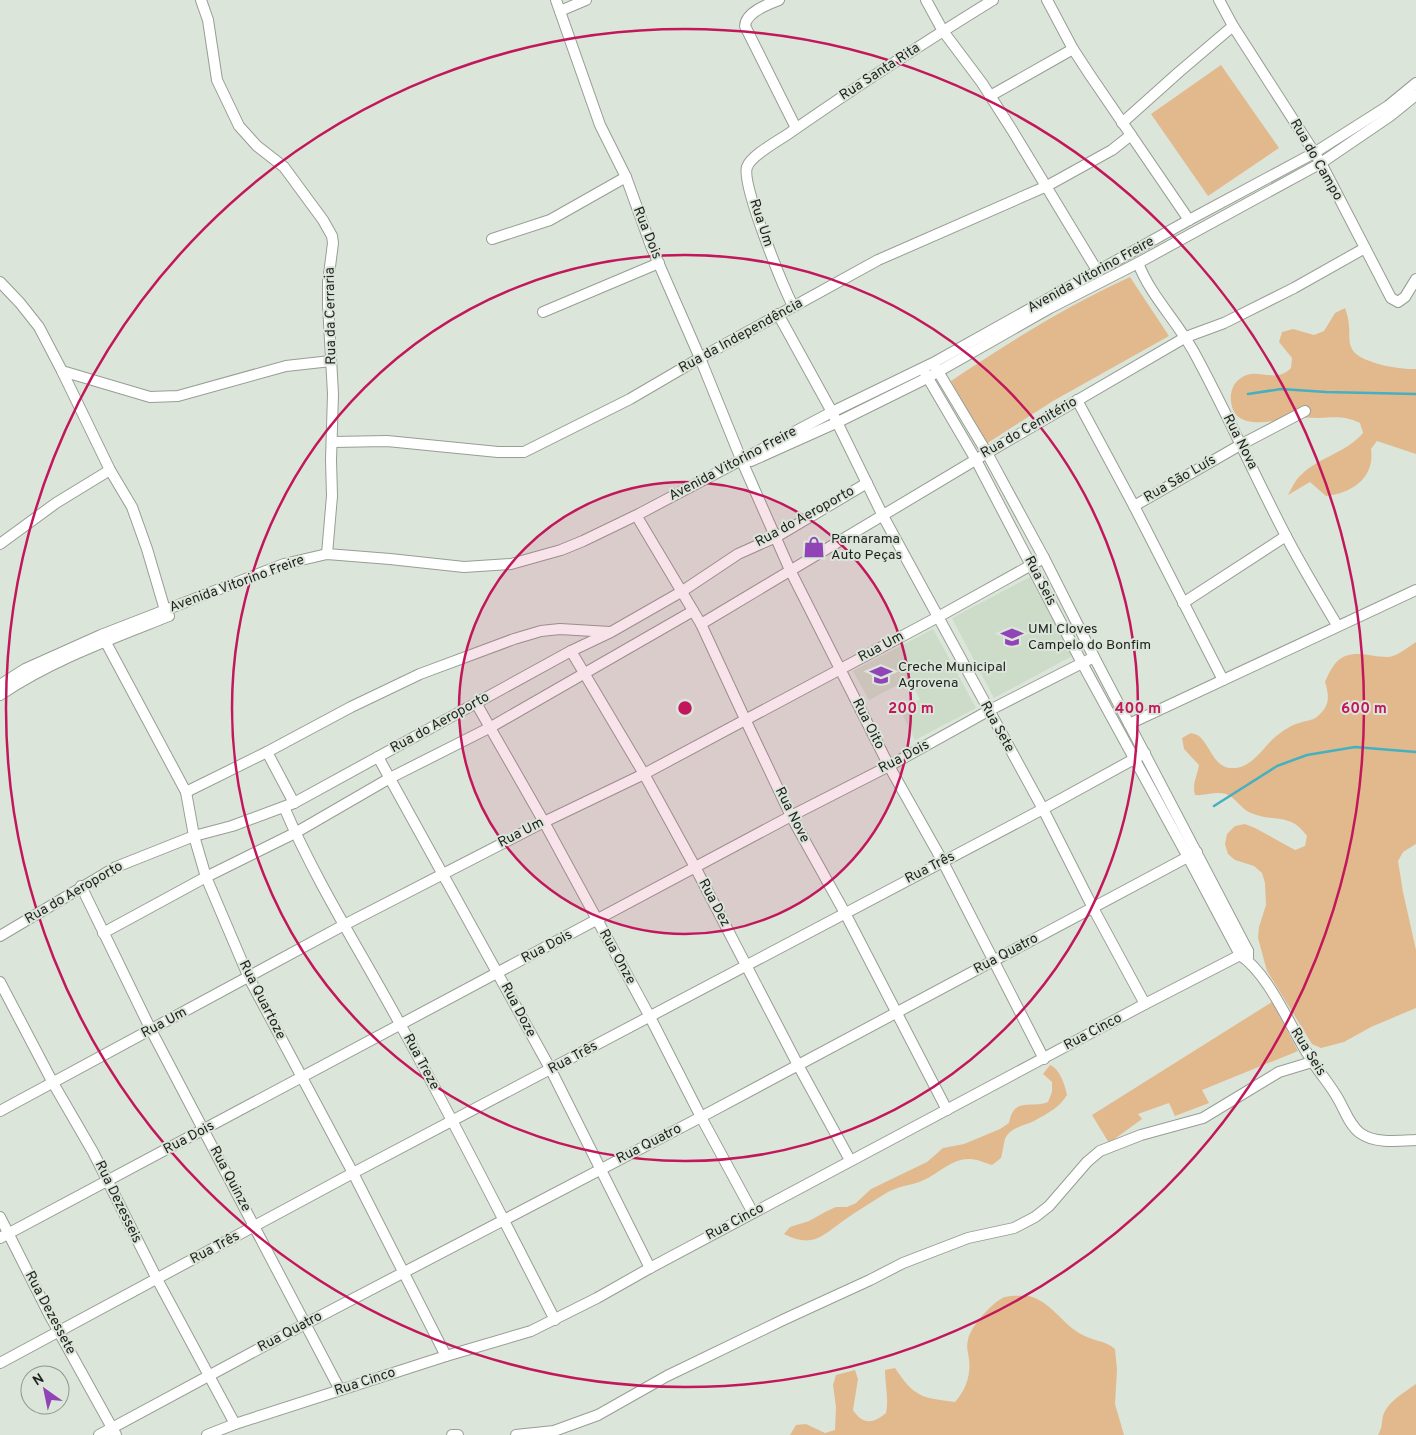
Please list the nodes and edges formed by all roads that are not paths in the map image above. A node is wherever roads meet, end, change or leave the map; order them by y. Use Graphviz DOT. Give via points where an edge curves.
graph roads {
  1 [pos="201,0"];
  2 [pos="556,0"];
  3 [pos="586,0"];
  4 [pos="780,0"];
  5 [pos="926,0"];
  6 [pos="994,0"];
  7 [pos="1047,0"];
  8 [pos="1219,0"];
  9 [pos="560,11"];
  10 [pos="1233,26"];
  11 [pos="943,31"];
  12 [pos="1073,49"];
  13 [pos="1416,83"];
  14 [pos="1416,95"];
  15 [pos="990,96"];
  16 [pos="1122,123"];
  17 [pos="796,128"];
  18 [pos="1130,135"];
  19 [pos="769,148"];
  20 [pos="1314,153"];
  21 [pos="1322,163"];
  22 [pos="626,177"];
  23 [pos="1047,186"];
  24 [pos="1189,220"];
  25 [pos="492,239"];
  26 [pos="1365,248"];
  27 [pos="659,263"];
  28 [pos="1138,263"];
  29 [pos="1098,272"];
  30 [pos="1416,279"];
  31 [pos="0,282"];
  32 [pos="793,306"];
  33 [pos="543,312"];
  34 [pos="778,314"];
  35 [pos="1186,337"];
  36 [pos="700,358"];
  37 [pos="331,361"];
  38 [pos="935,367"];
  39 [pos="922,368"];
  40 [pos="62,371"];
  41 [pos="927,378"];
  42 [pos="1077,400"];
  43 [pos="1305,411"];
  44 [pos="832,412"];
  45 [pos="836,423"];
  46 [pos="332,442"];
  47 [pos="1242,444"];
  48 [pos="987,453"];
  49 [pos="976,460"];
  50 [pos="742,462"];
  51 [pos="110,470"];
  52 [pos="867,482"];
  53 [pos="1134,506"];
  54 [pos="883,516"];
  55 [pos="639,520"];
  56 [pos="1286,536"];
  57 [pos="776,537"];
  58 [pos="0,544"];
  59 [pos="327,554"];
  60 [pos="1044,558"];
  61 [pos="1032,565"];
  62 [pos="790,570"];
  63 [pos="1416,590"];
  64 [pos="681,592"];
  65 [pos="1183,603"];
  66 [pos="165,610"];
  67 [pos="693,611"];
  68 [pos="938,616"];
  69 [pos="701,624"];
  70 [pos="1337,626"];
  71 [pos="611,632"];
  72 [pos="103,638"];
  73 [pos="571,651"];
  74 [pos="1094,657"];
  75 [pos="1082,663"];
  76 [pos="839,669"];
  77 [pos="584,674"];
  78 [pos="1223,680"];
  79 [pos="0,685"];
  80 [pos="0,694"];
  81 [pos="476,703"];
  82 [pos="988,711"];
  83 [pos="745,719"];
  84 [pos="1130,724"];
  85 [pos="491,727"];
  86 [pos="267,752"];
  87 [pos="1144,753"];
  88 [pos="378,757"];
  89 [pos="1135,758"];
  90 [pos="890,766"];
  91 [pos="644,774"];
  92 [pos="390,778"];
  93 [pos="186,792"];
  94 [pos="294,803"];
  95 [pos="284,807"];
  96 [pos="1043,809"];
  97 [pos="791,816"];
  98 [pos="544,822"];
  99 [pos="295,833"];
  100 [pos="194,836"];
  101 [pos="1193,854"];
  102 [pos="943,862"];
  103 [pos="696,867"];
  104 [pos="443,874"];
  105 [pos="206,877"];
  106 [pos="81,886"];
  107 [pos="1093,908"];
  108 [pos="844,913"];
  109 [pos="597,920"];
  110 [pos="344,925"];
  111 [pos="103,933"];
  112 [pos="0,936"];
  113 [pos="1245,956"];
  114 [pos="993,961"];
  115 [pos="747,966"];
  116 [pos="498,972"];
  117 [pos="249,978"];
  118 [pos="0,982"];
  119 [pos="1145,1004"];
  120 [pos="895,1013"];
  121 [pos="650,1018"];
  122 [pos="400,1024"];
  123 [pos="151,1030"];
  124 [pos="1044,1059"];
  125 [pos="1312,1062"];
  126 [pos="798,1065"];
  127 [pos="551,1070"];
  128 [pos="302,1076"];
  129 [pos="53,1083"];
  130 [pos="947,1110"];
  131 [pos="0,1111"];
  132 [pos="701,1117"];
  133 [pos="453,1120"];
  134 [pos="204,1130"];
  135 [pos="1416,1140"];
  136 [pos="850,1160"];
  137 [pos="601,1168"];
  138 [pos="353,1173"];
  139 [pos="108,1182"];
  140 [pos="753,1213"];
  141 [pos="0,1217"];
  142 [pos="503,1220"];
  143 [pos="256,1226"];
  144 [pos="4,1236"];
  145 [pos="650,1268"];
  146 [pos="404,1272"];
  147 [pos="156,1279"];
  148 [pos="554,1320"];
  149 [pos="305,1324"];
  150 [pos="58,1331"];
  151 [pos="446,1356"];
  152 [pos="0,1362"];
  153 [pos="208,1376"];
  154 [pos="340,1390"];
  155 [pos="234,1424"];
  156 [pos="114,1432"];
  157 [pos="99,1435"];
  158 [pos="208,1435"];
  159 [pos="452,1435"];
  160 [pos="458,1435"];
  161 [pos="516,1435"];
  1 -- 37 [label="street, Rua da Cerraria" via="208,20 217,80 239,126 257,146 284,167 332,236 328,282"];
  2 -- 9 [label="street, Rua Dois"];
  3 -- 9 [label="street"];
  4 -- 17 [label="street" via="758,10 745,26"];
  5 -- 11 [label="street"];
  6 -- 11 [label="street, Rua Santa Rita"];
  7 -- 12 [label="street"];
  8 -- 10 [label="street, Rua do Campo"];
  9 -- 22 [label="street, Rua Dois" via="597,117"];
  10 -- 16 [label="street"];
  10 -- 20 [label="street, Rua do Campo"];
  11 -- 15 [label="street"];
  11 -- 17 [label="street, Rua Santa Rita"];
  12 -- 15 [label="street"];
  12 -- 16 [label="street"];
  13 -- 20 [label="street, Avenida Vitorino Freire" via="1388,106"];
  14 -- 21 [label="street, Avenida Vitorino Freire"];
  15 -- 23 [label="street"];
  16 -- 18 [label="street"];
  17 -- 19 [label="street, Rua Santa Rita"];
  18 -- 23 [label="street, Rua da Independência" via="1112,150"];
  18 -- 24 [label="street"];
  19 -- 32 [label="street, Rua Um" via="754,157 746,172 758,220"];
  20 -- 21 [label="street, Rua do Campo"];
  20 -- 24 [label="street, Avenida Vitorino Freire"];
  21 -- 26 [label="street, Rua do Campo"];
  21 -- 28 [label="street, Avenida Vitorino Freire"];
  22 -- 25 [label="street" via="550,220"];
  22 -- 27 [label="street, Rua Dois"];
  23 -- 29 [label="street"];
  23 -- 32 [label="street, Rua da Independência" via="878,260"];
  24 -- 29 [label="street, Avenida Vitorino Freire"];
  26 -- 30 [label="street, Rua do Campo" via="1391,298 1398,302 1405,297"];
  26 -- 35 [label="street, Rua do Cemitério" via="1224,323"];
  27 -- 33 [label="street"];
  27 -- 36 [label="street, Rua Dois"];
  28 -- 35 [label="street, Rua Nova" via="1147,284"];
  28 -- 38 [label="street, Avenida Vitorino Freire"];
  29 -- 38 [label="street, Avenida Vitorino Freire"];
  31 -- 40 [label="street" via="39,327"];
  32 -- 34 [label="street, Rua da Independência"];
  34 -- 36 [label="street, Rua da Independência"];
  34 -- 44 [label="street"];
  35 -- 42 [label="street, Rua do Cemitério"];
  35 -- 47 [label="street, Rua Nova"];
  36 -- 46 [label="street, Rua da Independência" via="630,399 524,452 387,441"];
  36 -- 50 [label="street, Rua Dois"];
  37 -- 40 [label="street" via="286,366 163,398 150,398"];
  37 -- 46 [label="street, Rua da Cerraria"];
  38 -- 39 [label="street, Avenida Vitorino Freire"];
  38 -- 41 [label="street, Avenida Vitorino Freire"];
  38 -- 48 [label="street"];
  39 -- 41 [label="street, Rua Seis"];
  39 -- 44 [label="street, Avenida Vitorino Freire"];
  40 -- 51 [label="street"];
  41 -- 45 [label="street, Avenida Vitorino Freire"];
  41 -- 49 [label="street, Rua Seis"];
  42 -- 48 [label="street, Rua do Cemitério"];
  42 -- 53 [label="street"];
  43 -- 47 [label="street, Rua São Luís"];
  44 -- 45 [label="street"];
  44 -- 50 [label="street, Avenida Vitorino Freire"];
  45 -- 50 [label="street, Avenida Vitorino Freire"];
  45 -- 52 [label="street, Rua Sete"];
  46 -- 59 [label="street, Rua da Cerraria"];
  47 -- 53 [label="street, Rua São Luís"];
  47 -- 56 [label="street, Rua Nova"];
  48 -- 49 [label="street, Rua do Cemitério"];
  48 -- 60 [label="street"];
  49 -- 54 [label="street, Rua do Cemitério"];
  49 -- 61 [label="street, Rua Seis"];
  50 -- 55 [label="street, Avenida Vitorino Freire"];
  50 -- 57 [label="street, Rua Oito"];
  50 -- 59 [label="street, Avenida Vitorino Freire" via="583,541 511,564 464,568"];
  51 -- 58 [label="street" via="56,503"];
  51 -- 66 [label="street" via="132,506"];
  52 -- 54 [label="street, Rua Sete"];
  52 -- 57 [label="street, Rua do Aeroporto"];
  53 -- 65 [label="street"];
  54 -- 62 [label="street, Rua do Cemitério"];
  54 -- 68 [label="street, Rua Sete"];
  55 -- 64 [label="street, Rua Nove"];
  55 -- 72 [label="street, Avenida Vitorino Freire" via="557,557 506,570 471,572 337,561 312,562"];
  56 -- 65 [label="street"];
  56 -- 70 [label="street, Rua Nova"];
  57 -- 62 [label="street, Rua Oito"];
  57 -- 64 [label="street, Rua do Aeroporto" via="738,554"];
  59 -- 66 [label="street, Avenida Vitorino Freire" via="284,564"];
  60 -- 61 [label="street, Rua Um"];
  60 -- 74 [label="street"];
  61 -- 68 [label="street, Rua Um"];
  61 -- 75 [label="street, Rua Seis"];
  62 -- 69 [label="street, Rua do Cemitério"];
  62 -- 76 [label="street, Rua Oito"];
  63 -- 70 [label="street"];
  64 -- 67 [label="street, Rua Nove"];
  64 -- 71 [label="street, Rua do Aeroporto"];
  65 -- 78 [label="street"];
  66 -- 72 [label="street, Avenida Vitorino Freire"];
  67 -- 69 [label="street, Rua Nove"];
  67 -- 77 [label="street"];
  68 -- 76 [label="street, Rua Um"];
  68 -- 82 [label="street, Rua Sete"];
  69 -- 83 [label="street, Rua Nove"];
  70 -- 78 [label="street"];
  71 -- 73 [label="street, Rua do Aeroporto"];
  71 -- 86 [label="street" via="560,628 514,639 384,690"];
  72 -- 79 [label="street, Avenida Vitorino Freire" via="25,669"];
  72 -- 80 [label="street, Avenida Vitorino Freire"];
  72 -- 93 [label="street, Rua Quartoze"];
  73 -- 77 [label="street, Rua Dez"];
  73 -- 81 [label="street, Rua do Aeroporto"];
  74 -- 75 [label="street, Rua Dois"];
  74 -- 84 [label="street"];
  75 -- 82 [label="street, Rua Dois"];
  75 -- 89 [label="street, Rua Seis"];
  76 -- 83 [label="street, Rua Um"];
  76 -- 90 [label="street, Rua Oito"];
  77 -- 85 [label="street"];
  77 -- 91 [label="street, Rua Dez"];
  78 -- 84 [label="street"];
  81 -- 85 [label="street, Rua Onze"];
  81 -- 88 [label="street, Rua do Aeroporto"];
  82 -- 90 [label="street, Rua Dois"];
  82 -- 96 [label="street, Rua Sete"];
  83 -- 91 [label="street, Rua Um"];
  83 -- 97 [label="street, Rua Nove"];
  84 -- 87 [label="street"];
  85 -- 92 [label="street"];
  85 -- 98 [label="street, Rua Onze"];
  86 -- 93 [label="street"];
  86 -- 94 [label="street"];
  87 -- 89 [label="street, Rua Três"];
  87 -- 101 [label="street"];
  88 -- 92 [label="street, Rua Doze"];
  88 -- 94 [label="street, Rua do Aeroporto"];
  89 -- 96 [label="street, Rua Três"];
  89 -- 101 [label="street, Rua Seis"];
  90 -- 97 [label="street, Rua Dois"];
  90 -- 102 [label="street, Rua Oito"];
  91 -- 98 [label="street, Rua Um"];
  91 -- 103 [label="street, Rua Dez"];
  92 -- 99 [label="street"];
  92 -- 104 [label="street, Rua Doze"];
  93 -- 100 [label="street, Rua Quartoze"];
  94 -- 95 [label="street, Rua do Aeroporto"];
  95 -- 99 [label="street, Rua Treze"];
  95 -- 100 [label="street, Rua do Aeroporto"];
  96 -- 102 [label="street, Rua Três"];
  96 -- 107 [label="street, Rua Sete"];
  97 -- 103 [label="street, Rua Dois"];
  97 -- 108 [label="street, Rua Nove"];
  98 -- 104 [label="street, Rua Um"];
  98 -- 109 [label="street, Rua Onze"];
  99 -- 105 [label="street"];
  99 -- 110 [label="street, Rua Treze"];
  100 -- 105 [label="street, Rua Quartoze"];
  100 -- 106 [label="street, Rua do Aeroporto" via="116,866"];
  101 -- 107 [label="street, Rua Quatro"];
  101 -- 113 [label="street, Rua Seis"];
  102 -- 108 [label="street, Rua Três"];
  102 -- 114 [label="street, Rua Oito"];
  103 -- 109 [label="street, Rua Dois"];
  103 -- 115 [label="street, Rua Dez"];
  104 -- 110 [label="street, Rua Um"];
  104 -- 116 [label="street, Rua Doze"];
  105 -- 111 [label="street"];
  105 -- 117 [label="street, Rua Quartoze"];
  106 -- 111 [label="street, Rua Quinze"];
  106 -- 112 [label="street, Rua do Aeroporto"];
  107 -- 114 [label="street, Rua Quatro"];
  107 -- 119 [label="street, Rua Sete"];
  108 -- 115 [label="street, Rua Três"];
  108 -- 120 [label="street, Rua Nove"];
  109 -- 116 [label="street, Rua Dois"];
  109 -- 121 [label="street, Rua Onze"];
  110 -- 117 [label="street, Rua Um"];
  110 -- 122 [label="street, Rua Treze"];
  111 -- 123 [label="street, Rua Quinze"];
  113 -- 119 [label="street, Rua Cinco"];
  113 -- 125 [label="street, Rua Seis"];
  114 -- 120 [label="street, Rua Quatro"];
  114 -- 124 [label="street, Rua Oito"];
  115 -- 121 [label="street, Rua Três"];
  115 -- 126 [label="street, Rua Dez"];
  116 -- 122 [label="street, Rua Dois"];
  116 -- 127 [label="street, Rua Doze"];
  117 -- 123 [label="street, Rua Um"];
  117 -- 128 [label="street, Rua Quartoze"];
  118 -- 129 [label="street, Rua Dezesseis"];
  119 -- 124 [label="street, Rua Cinco"];
  120 -- 126 [label="street, Rua Quatro"];
  120 -- 130 [label="street, Rua Nove"];
  121 -- 127 [label="street, Rua Três"];
  121 -- 132 [label="street, Rua Onze"];
  122 -- 128 [label="street, Rua Dois"];
  122 -- 133 [label="street, Rua Treze"];
  123 -- 129 [label="street, Rua Um"];
  123 -- 134 [label="street, Rua Quinze"];
  124 -- 130 [label="street, Rua Cinco"];
  125 -- 135 [label="street, Rua Seis" via="1359,1133 1393,1141"];
  125 -- 161 [label="street" via="1279,1072 1203,1118 1141,1135 1100,1151 1086,1162 1050,1206 1014,1228 968,1238 903,1262 667,1376 598,1415 554,1431"];
  126 -- 132 [label="street, Rua Quatro"];
  126 -- 136 [label="street, Rua Dez"];
  127 -- 133 [label="street, Rua Três"];
  127 -- 137 [label="street, Rua Doze"];
  128 -- 134 [label="street, Rua Dois"];
  128 -- 138 [label="street, Rua Quartoze"];
  129 -- 131 [label="street, Rua Um"];
  129 -- 139 [label="street, Rua Dezesseis"];
  130 -- 136 [label="street, Rua Cinco"];
  132 -- 137 [label="street, Rua Quatro"];
  132 -- 140 [label="street, Rua Onze"];
  133 -- 138 [label="street, Rua Três"];
  133 -- 142 [label="street, Rua Treze"];
  134 -- 139 [label="street, Rua Dois"];
  134 -- 143 [label="street, Rua Quinze"];
  136 -- 140 [label="street, Rua Cinco"];
  137 -- 142 [label="street, Rua Quatro"];
  137 -- 145 [label="street, Rua Doze"];
  138 -- 143 [label="street, Rua Três"];
  138 -- 146 [label="street, Rua Quartoze"];
  139 -- 144 [label="street, Rua Dois"];
  139 -- 147 [label="street, Rua Dezesseis"];
  140 -- 145 [label="street, Rua Cinco"];
  141 -- 144 [label="street, Rua Dezessete"];
  142 -- 146 [label="street, Rua Quatro"];
  142 -- 148 [label="street, Rua Treze"];
  143 -- 147 [label="street, Rua Três"];
  143 -- 149 [label="street, Rua Quinze"];
  144 -- 150 [label="street, Rua Dezessete"];
  145 -- 148 [label="street, Rua Cinco"];
  146 -- 149 [label="street, Rua Quatro"];
  146 -- 151 [label="street, Rua Quartoze"];
  147 -- 150 [label="street, Rua Três"];
  147 -- 153 [label="street, Rua Dezesseis"];
  148 -- 151 [label="street, Rua Cinco" via="518,1336"];
  149 -- 153 [label="street, Rua Quatro"];
  149 -- 154 [label="street, Rua Quinze"];
  150 -- 152 [label="street, Rua Três"];
  150 -- 156 [label="street, Rua Dezessete"];
  151 -- 154 [label="street, Rua Cinco"];
  153 -- 155 [label="street, Rua Dezesseis"];
  153 -- 156 [label="street, Rua Quatro"];
  154 -- 155 [label="street, Rua Cinco"];
  155 -- 158 [label="street, Rua Cinco"];
  156 -- 157 [label="street, Rua Quatro"];
  159 -- 160 [label="street"];
}
